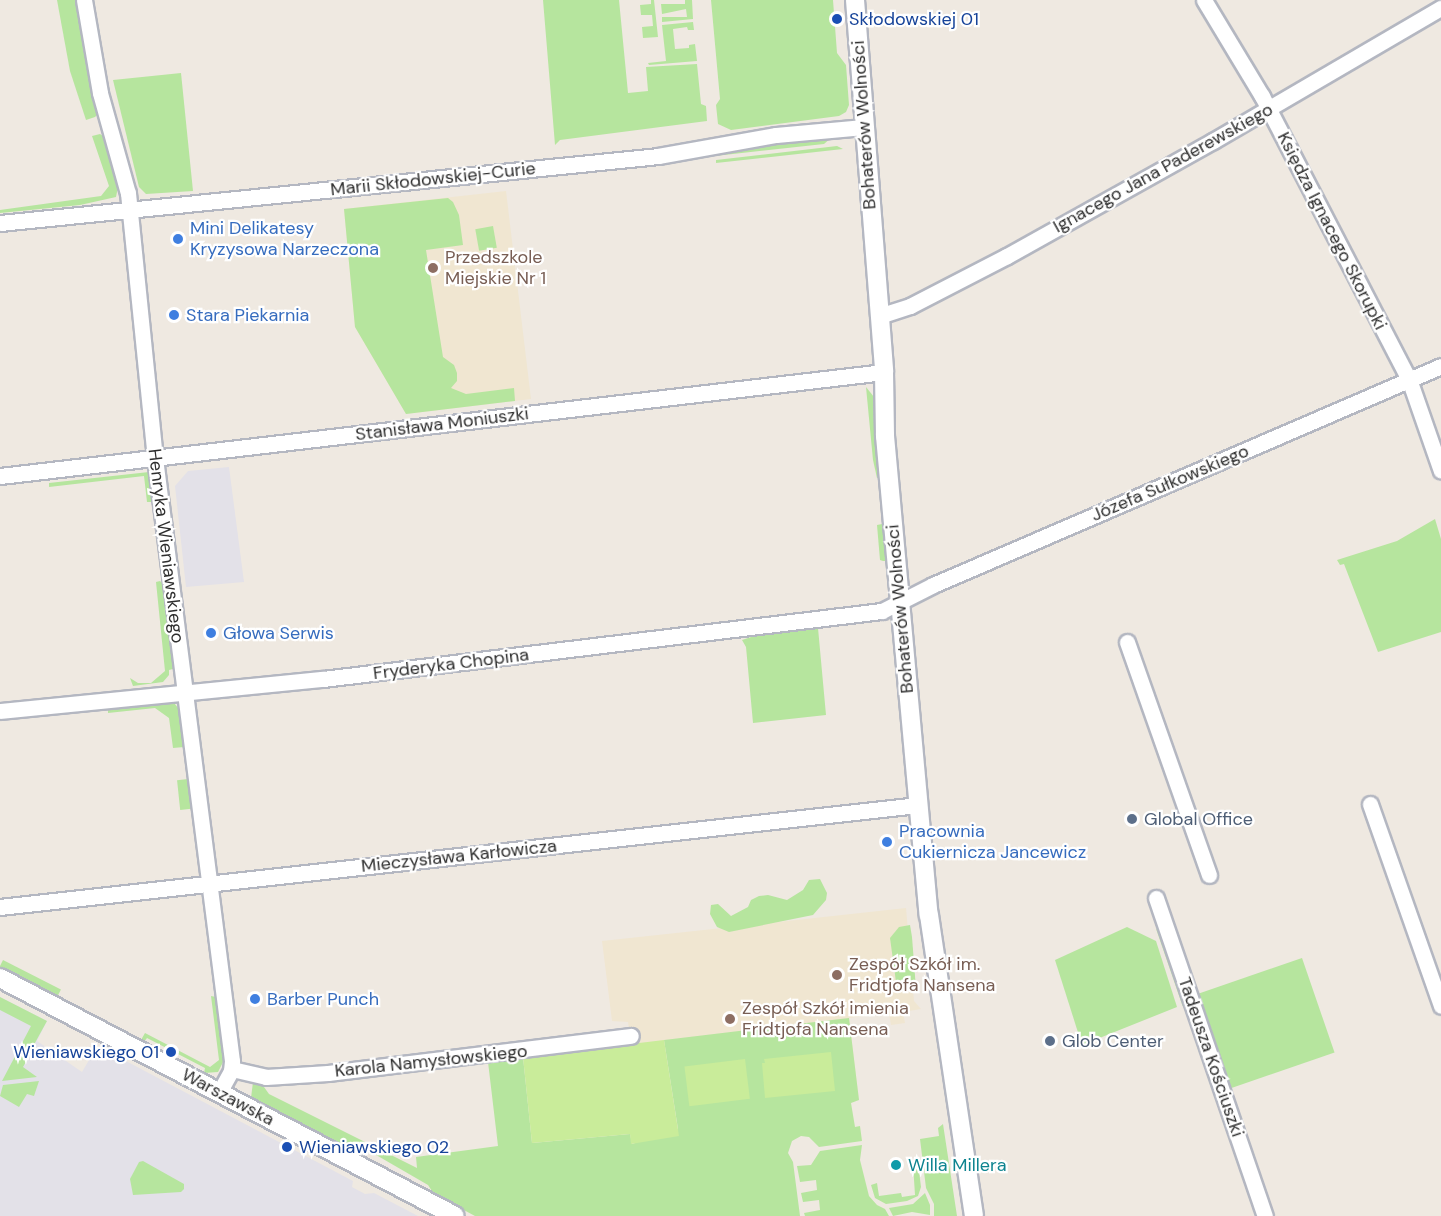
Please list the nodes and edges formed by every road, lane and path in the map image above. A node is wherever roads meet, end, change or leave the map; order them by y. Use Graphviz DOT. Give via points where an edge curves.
graph roads {
  1 [pos="84,0"];
  2 [pos="855,0"];
  3 [pos="1204,0"];
  4 [pos="1441,8"];
  5 [pos="1268,109"];
  6 [pos="864,127"];
  7 [pos="129,209"];
  8 [pos="0,223"];
  9 [pos="879,316"];
  10 [pos="1441,366"];
  11 [pos="884,372"];
  12 [pos="1409,379"];
  13 [pos="155,458"];
  14 [pos="1441,471"];
  15 [pos="0,476"];
  16 [pos="899,602"];
  17 [pos="1127,642"];
  18 [pos="185,692"];
  19 [pos="0,711"];
  20 [pos="1370,804"];
  21 [pos="918,806"];
  22 [pos="1209,875"];
  23 [pos="209,883"];
  24 [pos="1156,897"];
  25 [pos="0,907"];
  26 [pos="0,978"];
  27 [pos="1441,1006"];
  28 [pos="631,1036"];
  29 [pos="232,1069"];
  30 [pos="219,1093"];
  31 [pos="455,1216"];
  32 [pos="974,1216"];
  33 [pos="1265,1216"];
  1 -- 7 [label="street, Henryka Wieniawskiego" via="100,93"];
  2 -- 6 [label="street, Bohaterów Wolności"];
  3 -- 5 [label="street, Księdza Ignacego Skorupki"];
  4 -- 5 [label="street, Ignacego Jana Paderewskiego"];
  5 -- 9 [label="street, Ignacego Jana Paderewskiego" via="1007,256 910,306"];
  5 -- 12 [label="street, Księdza Ignacego Skorupki"];
  6 -- 7 [label="street, Marii Skłodowskiej-Curie" via="777,135 658,156"];
  6 -- 9 [label="street, Bohaterów Wolności"];
  7 -- 8 [label="street, Marii Skłodowskiej-Curie"];
  7 -- 13 [label="street, Henryka Wieniawskiego"];
  9 -- 11 [label="street, Bohaterów Wolności"];
  10 -- 12 [label="street, Józefa Sułkowskiego"];
  11 -- 13 [label="street, Stanisława Moniuszki"];
  11 -- 16 [label="street, Bohaterów Wolności" via="885,436"];
  12 -- 14 [label="street, Księdza Ignacego Skorupki"];
  12 -- 16 [label="street, Józefa Sułkowskiego"];
  13 -- 15 [label="street, Stanisława Moniuszki"];
  13 -- 18 [label="street, Henryka Wieniawskiego"];
  16 -- 18 [label="street, Fryderyka Chopina" via="882,610 537,654"];
  16 -- 21 [label="street, Bohaterów Wolności"];
  17 -- 22 [label="street"];
  18 -- 19 [label="street, Fryderyka Chopina"];
  18 -- 23 [label="street, Henryka Wieniawskiego"];
  20 -- 27 [label="street"];
  21 -- 23 [label="street, Mieczysława Karłowicza"];
  21 -- 32 [label="street, Bohaterów Wolności" via="931,932"];
  23 -- 25 [label="street, Mieczysława Karłowicza"];
  23 -- 29 [label="street, Henryka Wieniawskiego"];
  24 -- 33 [label="street, Tadeusza Kościuszki"];
  26 -- 30 [label="street, Warszawska"];
  28 -- 29 [label="street, Karola Namysłowskiego" via="328,1073 266,1077"];
  29 -- 30 [label="street"];
  30 -- 31 [label="street, Warszawska"];
}
